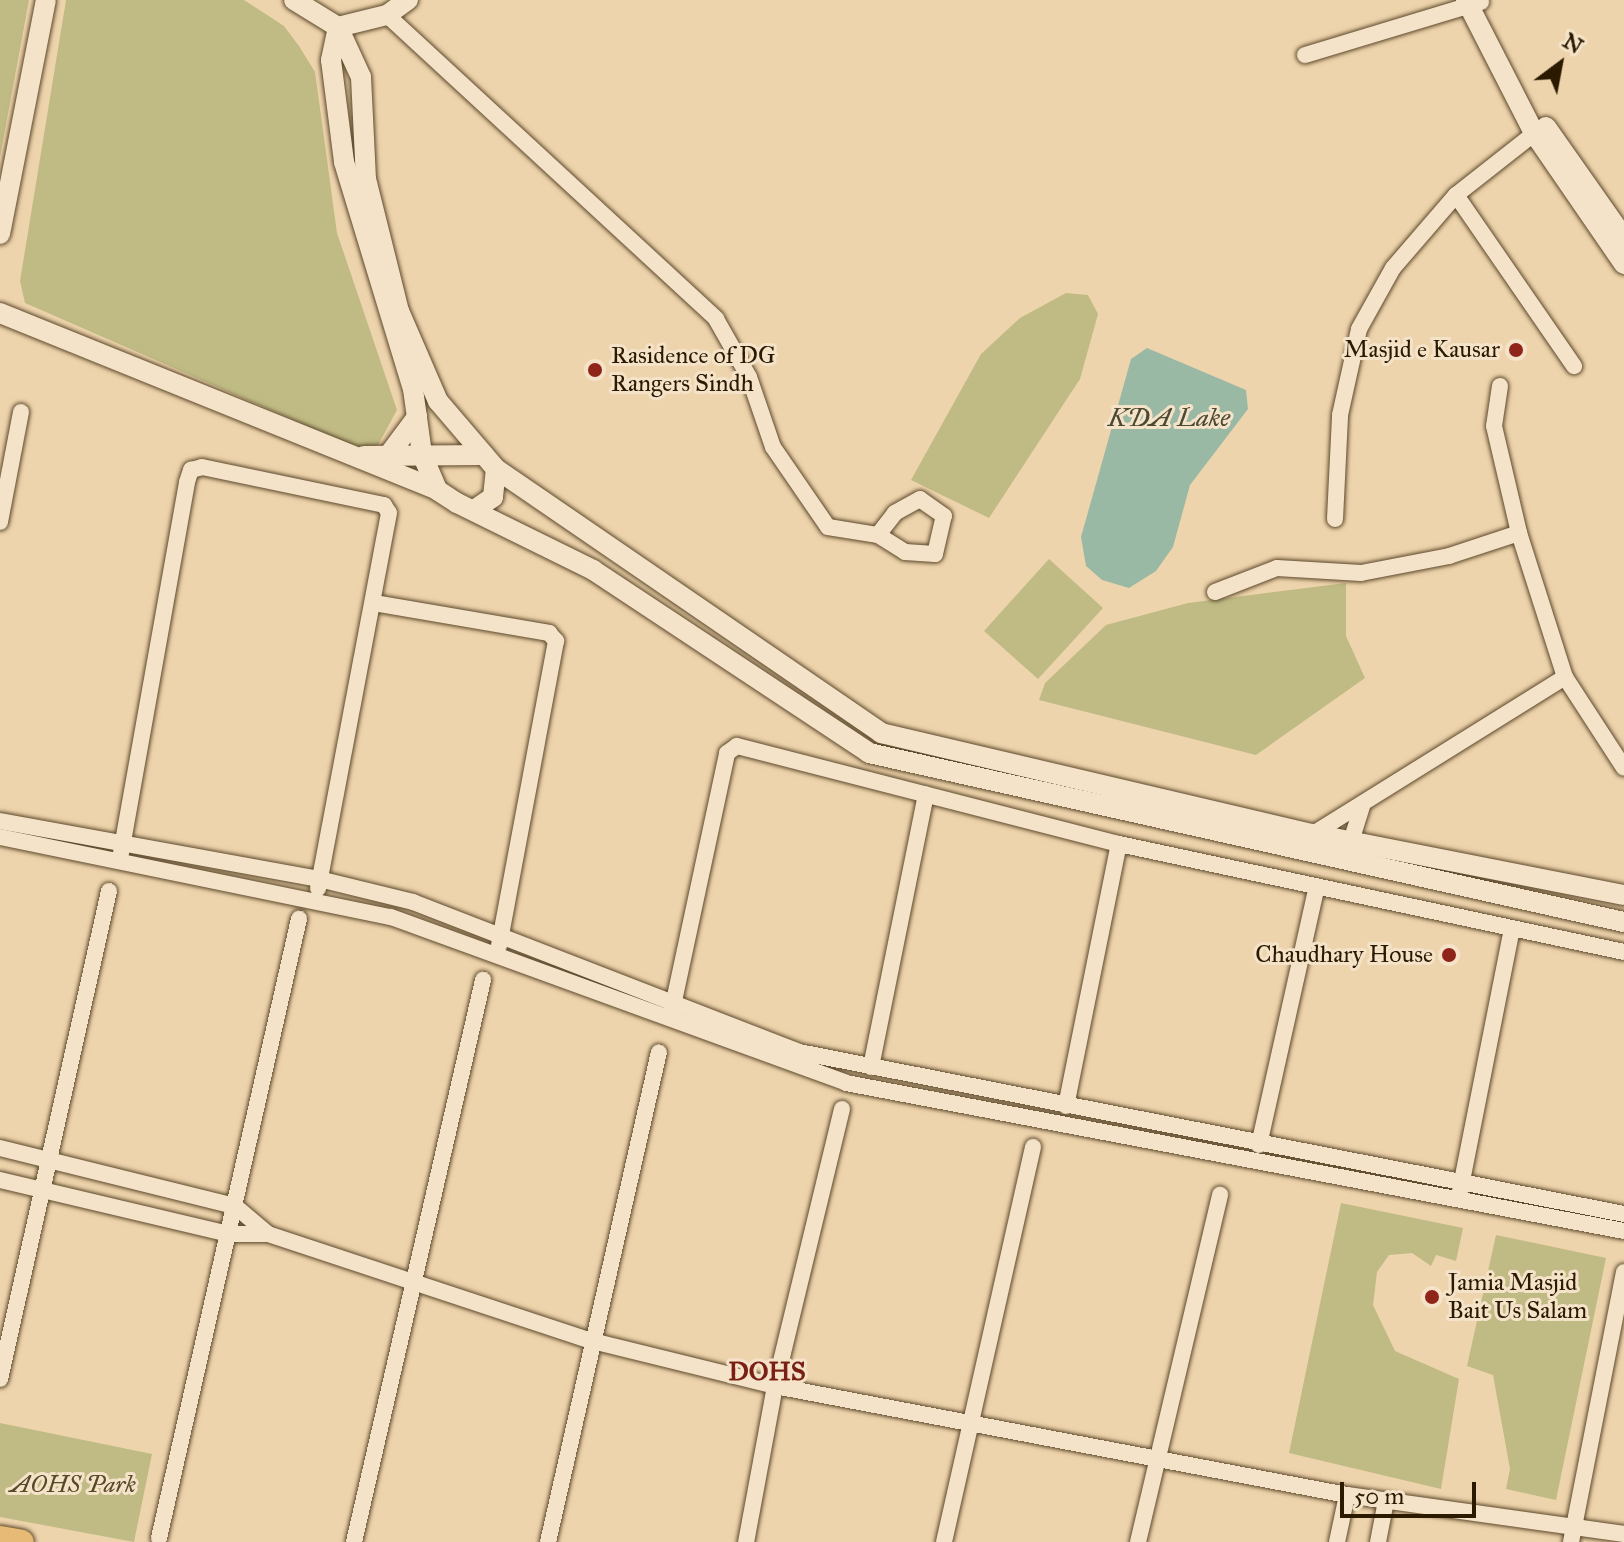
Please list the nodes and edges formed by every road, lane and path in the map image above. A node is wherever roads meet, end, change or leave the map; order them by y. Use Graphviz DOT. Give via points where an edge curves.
graph roads {
  1 [pos="46,0"];
  2 [pos="294,0"];
  3 [pos="408,0"];
  4 [pos="1475,2"];
  5 [pos="387,15"];
  6 [pos="338,27"];
  7 [pos="1305,55"];
  8 [pos="1540,129"];
  9 [pos="1456,195"];
  10 [pos="0,234"];
  11 [pos="1624,238"];
  12 [pos="1624,264"];
  13 [pos="0,313"];
  14 [pos="1574,366"];
  15 [pos="1500,386"];
  16 [pos="21,412"];
  17 [pos="417,417"];
  18 [pos="422,454"];
  19 [pos="388,456"];
  20 [pos="355,457"];
  21 [pos="490,462"];
  22 [pos="437,490"];
  23 [pos="474,510"];
  24 [pos="1335,519"];
  25 [pos="0,522"];
  26 [pos="1519,533"];
  27 [pos="878,535"];
  28 [pos="1215,592"];
  29 [pos="374,603"];
  30 [pos="1565,677"];
  31 [pos="1624,768"];
  32 [pos="926,794"];
  33 [pos="1363,803"];
  34 [pos="0,821"];
  35 [pos="1313,834"];
  36 [pos="0,837"];
  37 [pos="1350,841"];
  38 [pos="1119,844"];
  39 [pos="121,853"];
  40 [pos="1307,854"];
  41 [pos="1346,862"];
  42 [pos="319,879"];
  43 [pos="1316,889"];
  44 [pos="109,891"];
  45 [pos="1624,895"];
  46 [pos="316,901"];
  47 [pos="299,919"];
  48 [pos="1624,922"];
  49 [pos="1512,929"];
  50 [pos="502,935"];
  51 [pos="1624,952"];
  52 [pos="497,955"];
  53 [pos="483,980"];
  54 [pos="672,1014"];
  55 [pos="659,1052"];
  56 [pos="871,1067"];
  57 [pos="1066,1106"];
  58 [pos="842,1109"];
  59 [pos="1259,1145"];
  60 [pos="1033,1147"];
  61 [pos="0,1148"];
  62 [pos="47,1159"];
  63 [pos="0,1180"];
  64 [pos="1461,1183"];
  65 [pos="41,1190"];
  66 [pos="1220,1195"];
  67 [pos="1457,1202"];
  68 [pos="235,1206"];
  69 [pos="1624,1214"];
  70 [pos="1624,1231"];
  71 [pos="228,1234"];
  72 [pos="268,1234"];
  73 [pos="1624,1272"];
  74 [pos="415,1283"];
  75 [pos="592,1341"];
  76 [pos="0,1379"];
  77 [pos="775,1386"];
  78 [pos="968,1421"];
  79 [pos="1158,1456"];
  80 [pos="1347,1495"];
  81 [pos="1386,1501"];
  82 [pos="1575,1523"];
  83 [pos="1541,1526"];
  84 [pos="1624,1534"];
  85 [pos="0,1538"];
  86 [pos="159,1538"];
  87 [pos="22,1542"];
  88 [pos="354,1542"];
  89 [pos="548,1542"];
  90 [pos="746,1542"];
  91 [pos="944,1542"];
  92 [pos="1138,1542"];
  93 [pos="1337,1542"];
  94 [pos="1378,1542"];
  95 [pos="1569,1542"];
  1 -- 10 [label="street"];
  2 -- 6 [label="street"];
  3 -- 5 [label="street"];
  4 -- 7 [label="street"];
  4 -- 8 [label="street"];
  5 -- 6 [label="street"];
  5 -- 27 [label="street" via="716,319 749,377 773,447 828,527"];
  6 -- 17 [label="street" via="331,60 344,162"];
  6 -- 21 [label="street" via="361,77 366,179 399,311 438,401"];
  8 -- 9 [label="street"];
  8 -- 11 [label="street"];
  8 -- 12 [label="street"];
  9 -- 14 [label="street"];
  9 -- 24 [label="street" via="1393,268 1359,329 1340,415"];
  13 -- 20 [label="street"];
  15 -- 26 [label="street" via="1494,426"];
  16 -- 25 [label="street"];
  17 -- 18 [label="street"];
  17 -- 19 [label="street"];
  18 -- 19 [label="street"];
  18 -- 21 [label="street"];
  18 -- 22 [label="street"];
  19 -- 20 [label="street"];
  20 -- 22 [label="street"];
  21 -- 23 [label="street" via="493,497"];
  21 -- 35 [label="street" via="881,733"];
  22 -- 23 [label="street"];
  23 -- 40 [label="street" via="593,570 869,753"];
  26 -- 28 [label="street" via="1449,556 1361,573 1277,568"];
  26 -- 30 [label="street"];
  29 -- 39 [label="street" via="388,525 384,505 202,467 191,470"];
  29 -- 42 [label="street"];
  29 -- 50 [label="street" via="549,633 556,641"];
  30 -- 31 [label="street"];
  30 -- 33 [label="street"];
  32 -- 38 [label="street"];
  32 -- 54 [label="street" via="730,749"];
  32 -- 56 [label="street"];
  33 -- 35 [label="street"];
  33 -- 37 [label="street"];
  34 -- 39 [label="street"];
  35 -- 37 [label="street"];
  35 -- 40 [label="street"];
  36 -- 39 [label="street"];
  37 -- 41 [label="street"];
  37 -- 45 [label="street"];
  38 -- 43 [label="street"];
  38 -- 57 [label="street"];
  39 -- 42 [label="street"];
  39 -- 46 [label="street"];
  40 -- 41 [label="street"];
  41 -- 48 [label="street"];
  42 -- 46 [label="street"];
  42 -- 50 [label="street" via="413,902"];
  43 -- 49 [label="street"];
  43 -- 59 [label="street"];
  44 -- 62 [label="street"];
  46 -- 52 [label="street" via="391,917"];
  47 -- 68 [label="street"];
  49 -- 51 [label="street"];
  49 -- 64 [label="street"];
  50 -- 52 [label="street"];
  50 -- 54 [label="street"];
  52 -- 54 [label="street"];
  53 -- 74 [label="street"];
  54 -- 56 [label="street" via="765,1043"];
  54 -- 67 [label="street" via="846,1083"];
  55 -- 75 [label="street"];
  56 -- 57 [label="street"];
  57 -- 59 [label="street"];
  58 -- 77 [label="street"];
  59 -- 64 [label="street"];
  60 -- 78 [label="street"];
  61 -- 62 [label="street"];
  62 -- 65 [label="street"];
  62 -- 68 [label="street"];
  63 -- 65 [label="street"];
  64 -- 67 [label="street"];
  64 -- 69 [label="street"];
  65 -- 71 [label="street"];
  65 -- 76 [label="street"];
  66 -- 79 [label="street"];
  67 -- 70 [label="street"];
  68 -- 71 [label="street"];
  68 -- 72 [label="street"];
  71 -- 72 [label="street"];
  71 -- 86 [label="street"];
  72 -- 74 [label="street"];
  73 -- 82 [label="street"];
  74 -- 75 [label="street"];
  74 -- 88 [label="street"];
  75 -- 77 [label="street"];
  75 -- 89 [label="street"];
  77 -- 78 [label="street"];
  77 -- 90 [label="street"];
  78 -- 79 [label="street"];
  78 -- 91 [label="street"];
  79 -- 80 [label="street"];
  79 -- 92 [label="street"];
  80 -- 81 [label="street"];
  80 -- 93 [label="street"];
  81 -- 83 [label="street"];
  81 -- 94 [label="street"];
  82 -- 83 [label="street"];
  82 -- 84 [label="street"];
  82 -- 95 [label="street"];
  83 -- 95 [label="street"];
  85 -- 87 [label="main road"];
}
